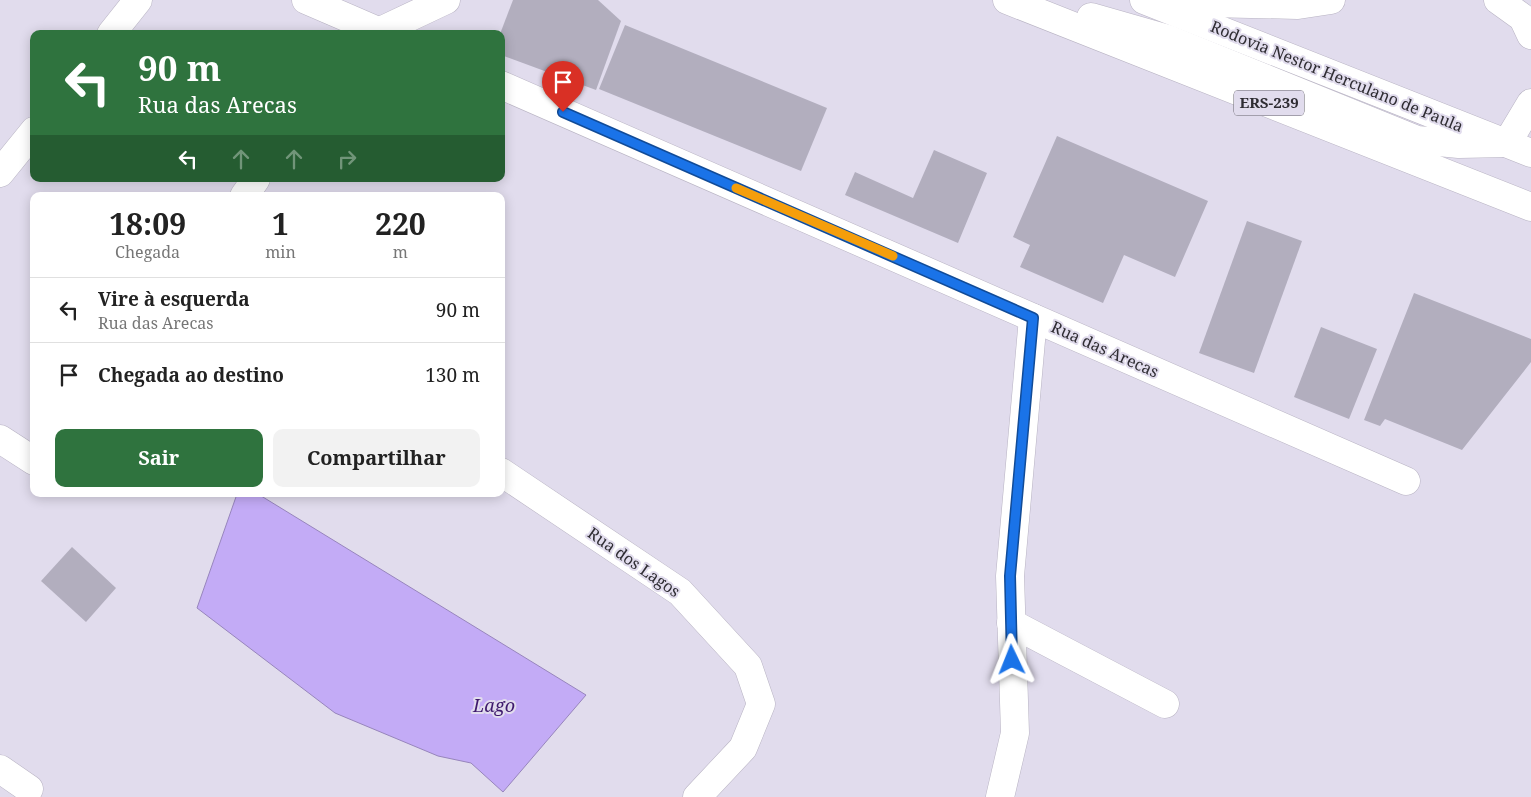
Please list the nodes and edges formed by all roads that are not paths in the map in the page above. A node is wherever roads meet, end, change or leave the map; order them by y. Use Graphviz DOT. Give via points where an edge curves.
graph roads {
  1 [pos="138,0"];
  2 [pos="306,0"];
  3 [pos="446,0"];
  4 [pos="1007,0"];
  5 [pos="1033,0"];
  6 [pos="1331,0"];
  7 [pos="1498,0"];
  8 [pos="1146,1"];
  9 [pos="114,30"];
  10 [pos="372,30"];
  11 [pos="385,30"];
  12 [pos="1531,35"];
  13 [pos="505,87"];
  14 [pos="1531,103"];
  15 [pos="30,136"];
  16 [pos="1519,148"];
  17 [pos="0,173"];
  18 [pos="1531,207"];
  19 [pos="1033,318"];
  20 [pos="0,440"];
  21 [pos="30,459"];
  22 [pos="505,475"];
  23 [pos="1406,481"];
  24 [pos="1011,623"];
  25 [pos="1164,704"];
  26 [pos="1,772"];
  27 [pos="29,789"];
  28 [pos="697,797"];
  29 [pos="1000,797"];
  1 -- 9 [label="main road"];
  2 -- 10 [label="main road"];
  3 -- 11 [label="main road"];
  4 -- 18 [label="main road, ERS-239"];
  5 -- 16 [label="main road" via="1168,39 1417,140"];
  6 -- 8 [label="main road" via="1298,5"];
  7 -- 12 [label="main road" via="1523,18"];
  8 -- 16 [label="main road, Rodovia Nestor Herculano de Paula"];
  13 -- 19 [label="main road, Rua das Arecas"];
  14 -- 16 [label="main road"];
  15 -- 17 [label="main road"];
  19 -- 23 [label="main road, Rua das Arecas"];
  19 -- 24 [label="main road" via="1010,576"];
  20 -- 21 [label="main road"];
  22 -- 28 [label="main road, Rua dos Lagos" via="680,592 748,666 761,704 743,748"];
  24 -- 25 [label="main road"];
  24 -- 29 [label="main road" via="1015,733"];
  26 -- 27 [label="main road"];
}
